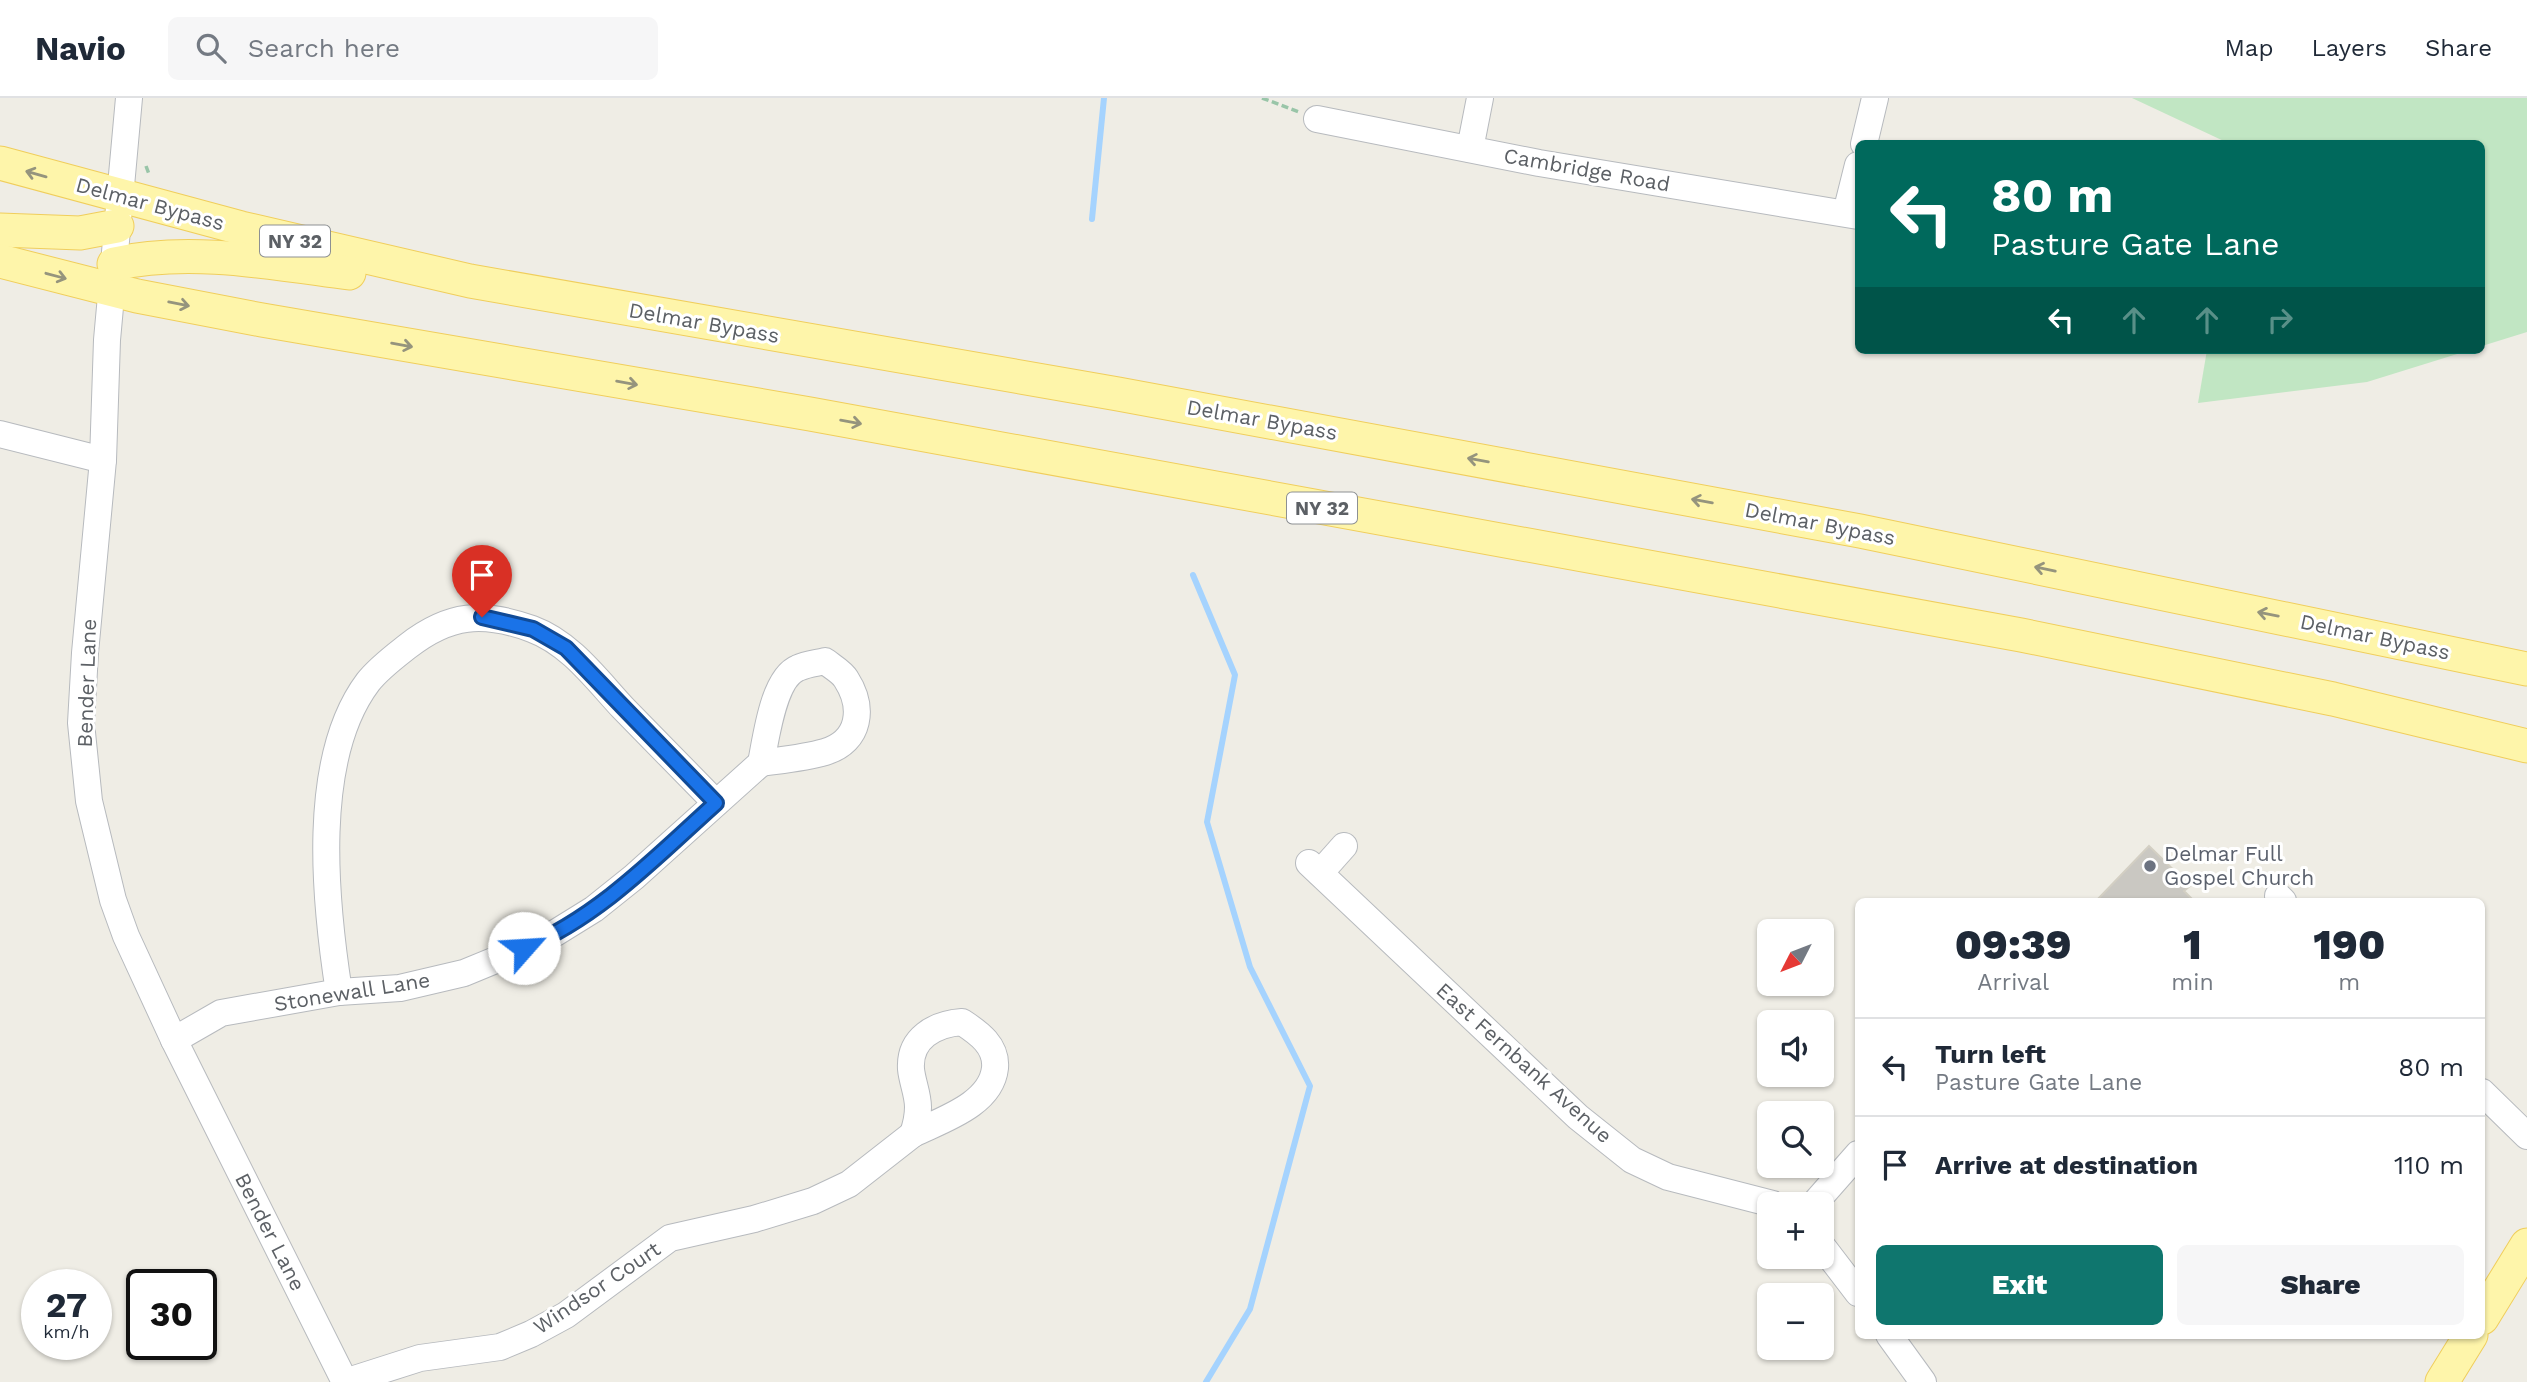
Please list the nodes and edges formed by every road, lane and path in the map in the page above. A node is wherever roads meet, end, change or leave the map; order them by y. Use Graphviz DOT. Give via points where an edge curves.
graph roads {
  1 [pos="129,98"];
  2 [pos="1262,98"];
  3 [pos="1480,98"];
  4 [pos="1875,98"];
  5 [pos="1317,119"];
  6 [pos="1865,140"];
  7 [pos="1470,149"];
  8 [pos="0,163"];
  9 [pos="1855,189"];
  10 [pos="119,211"];
  11 [pos="1852,214"];
  12 [pos="0,230"];
  13 [pos="0,261"];
  14 [pos="113,277"];
  15 [pos="470,281"];
  16 [pos="0,434"];
  17 [pos="103,460"];
  18 [pos="2527,669"];
  19 [pos="2396,715"];
  20 [pos="2527,731"];
  21 [pos="2527,746"];
  22 [pos="761,763"];
  23 [pos="716,803"];
  24 [pos="1344,846"];
  25 [pos="339,992"];
  26 [pos="174,1040"];
  27 [pos="2485,1095"];
  28 [pos="913,1134"];
  29 [pos="2527,1136"];
  30 [pos="1855,1157"];
  31 [pos="1825,1192"];
  32 [pos="1757,1200"];
  33 [pos="2527,1245"];
  34 [pos="1834,1262"];
  35 [pos="1855,1289"];
  36 [pos="2485,1313"];
  37 [pos="1892,1339"];
  38 [pos="2469,1339"];
  39 [pos="345,1382"];
  40 [pos="1923,1382"];
  41 [pos="2442,1382"];
  1 -- 10 [label="street, Bender Lane"];
  2 -- 5 [label="path"];
  3 -- 7 [label="street"];
  4 -- 6 [label="street"];
  5 -- 7 [label="street, Cambridge Road"];
  7 -- 11 [label="street, Cambridge Road"];
  10 -- 8 [label="main road, Delmar Bypass / NY 32, one-way"];
  9 -- 11 [label="street"];
  10 -- 12 [label="main road" via="80,233"];
  10 -- 14 [label="street, Bender Lane"];
  10 -- 15 [label="main road, Delmar Bypass / NY 32" via="333,250"];
  13 -- 14 [label="main road, NY 32, one-way"];
  14 -- 15 [label="main road" via="141,258 175,257"];
  14 -- 17 [label="street, Bender Lane"];
  14 -- 19 [label="main road, NY 32, one-way" via="327,331 2007,633"];
  18 -- 15 [label="main road, Delmar Bypass / NY 32, one-way" via="1846,528"];
  16 -- 17 [label="street"];
  17 -- 26 [label="street, Bender Lane" via="81,723 89,801 121,924"];
  19 -- 20 [label="main road"];
  19 -- 21 [label="main road, NY 32"];
  22 -- 23 [label="street, Stonewall Lane"];
  23 -- 25 [label="street, Stonewall Lane" via="594,909 544,940 464,973 400,988"];
  23 -- 25 [label="street" via="566,648 533,629 482,617 445,623 423,635 369,681 354,705 334,760 325,860"];
  24 -- 32 [label="street, East Fernbank Avenue" via="1315,868 1578,1117 1632,1160 1668,1177"];
  25 -- 26 [label="street, Stonewall Lane" via="221,1013"];
  26 -- 39 [label="street, Bender Lane"];
  27 -- 29 [label="street"];
  28 -- 39 [label="street, Windsor Court" via="849,1184 813,1201 670,1238 566,1315 531,1334 500,1347 420,1358"];
  30 -- 31 [label="street"];
  33 -- 36 [label="main road"];
  34 -- 35 [label="street"];
  37 -- 40 [label="street"];
  38 -- 41 [label="main road"];
}
